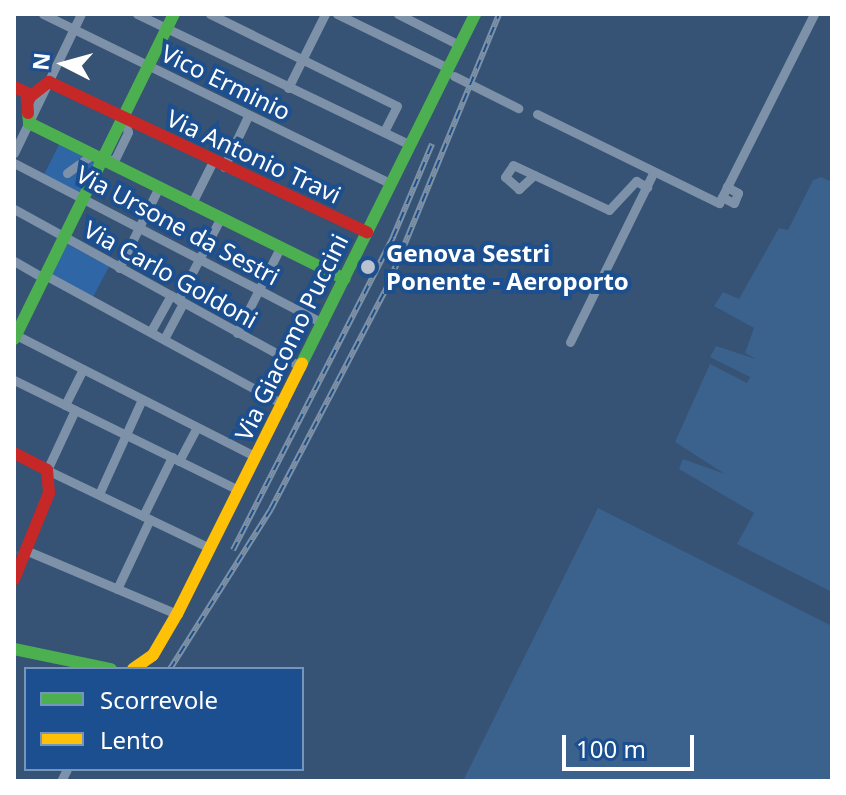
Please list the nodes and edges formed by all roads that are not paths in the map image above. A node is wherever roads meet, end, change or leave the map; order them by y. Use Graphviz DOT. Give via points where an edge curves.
graph roads {
  1 [pos="43,14"];
  2 [pos="81,14"];
  3 [pos="137,14"];
  4 [pos="174,14"];
  5 [pos="210,14"];
  6 [pos="325,14"];
  7 [pos="337,14"];
  8 [pos="398,14"];
  9 [pos="475,14"];
  10 [pos="814,14"];
  11 [pos="167,28"];
  12 [pos="74,29"];
  13 [pos="459,45"];
  14 [pos="302,60"];
  15 [pos="148,66"];
  16 [pos="451,72"];
  17 [pos="49,82"];
  18 [pos="14,87"];
  19 [pos="288,88"];
  20 [pos="24,101"];
  21 [pos="518,108"];
  22 [pos="537,114"];
  23 [pos="248,116"];
  24 [pos="123,119"];
  25 [pos="29,123"];
  26 [pos="384,132"];
  27 [pos="410,145"];
  28 [pos="14,153"];
  29 [pos="95,158"];
  30 [pos="14,163"];
  31 [pos="218,164"];
  32 [pos="67,173"];
  33 [pos="653,173"];
  34 [pos="534,175"];
  35 [pos="391,184"];
  36 [pos="647,187"];
  37 [pos="158,189"];
  38 [pos="83,198"];
  39 [pos="191,205"];
  40 [pos="14,209"];
  41 [pos="220,219"];
  42 [pos="139,229"];
  43 [pos="367,232"];
  44 [pos="64,238"];
  45 [pos="280,248"];
  46 [pos="198,260"];
  47 [pos="14,261"];
  48 [pos="119,268"];
  49 [pos="44,277"];
  50 [pos="344,279"];
  51 [pos="258,292"];
  52 [pos="177,300"];
  53 [pos="323,323"];
  54 [pos="151,331"];
  55 [pos="237,333"];
  56 [pos="15,337"];
  57 [pos="164,339"];
  58 [pos="570,342"];
  59 [pos="301,367"];
  60 [pos="83,369"];
  61 [pos="14,380"];
  62 [pos="142,399"];
  63 [pos="283,404"];
  64 [pos="70,407"];
  65 [pos="197,427"];
  66 [pos="126,435"];
  67 [pos="14,453"];
  68 [pos="256,457"];
  69 [pos="176,459"];
  70 [pos="47,470"];
  71 [pos="239,490"];
  72 [pos="99,494"];
  73 [pos="147,517"];
  74 [pos="210,548"];
  75 [pos="30,552"];
  76 [pos="14,579"];
  77 [pos="117,589"];
  78 [pos="177,614"];
  79 [pos="14,649"];
  80 [pos="99,667"];
  81 [pos="136,667"];
  1 -- 12 [label="street, Vico Erminio"];
  2 -- 12 [label="street"];
  3 -- 11 [label="street"];
  4 -- 11 [label="street"];
  5 -- 14 [label="street"];
  6 -- 14 [label="street"];
  7 -- 16 [label="street"];
  8 -- 13 [label="street"];
  9 -- 13 [label="street, Via Giacomo Puccini"];
  10 -- 33 [label="street" via="719,203"];
  11 -- 15 [label="street"];
  11 -- 19 [label="street"];
  12 -- 15 [label="street, Vico Erminio"];
  12 -- 17 [label="street"];
  13 -- 16 [label="street, Via Giacomo Puccini"];
  14 -- 19 [label="street"];
  14 -- 26 [label="street" via="397,106"];
  15 -- 23 [label="street, Vico Erminio"];
  15 -- 24 [label="street"];
  16 -- 21 [label="street"];
  16 -- 27 [label="street, Via Giacomo Puccini"];
  17 -- 20 [label="street"];
  17 -- 24 [label="street, Via Antonio Travi"];
  17 -- 25 [label="street"];
  18 -- 20 [label="street"];
  19 -- 26 [label="street"];
  20 -- 25 [label="street"];
  22 -- 33 [label="street"];
  23 -- 31 [label="street"];
  23 -- 35 [label="street, Vico Erminio"];
  24 -- 29 [label="street"];
  24 -- 31 [label="street, Via Antonio Travi"];
  25 -- 28 [label="street"];
  25 -- 29 [label="street"];
  26 -- 27 [label="street"];
  27 -- 35 [label="street, Via Giacomo Puccini"];
  29 -- 32 [label="street"];
  29 -- 37 [label="street"];
  29 -- 38 [label="street"];
  30 -- 38 [label="street, Via Ursone da Sestri"];
  31 -- 39 [label="street"];
  31 -- 43 [label="street, Via Antonio Travi"];
  33 -- 36 [label="street"];
  34 -- 34 [label="street" via="511,187 505,177 513,165"];
  34 -- 36 [label="street" via="609,210 632,183"];
  35 -- 43 [label="street, Via Giacomo Puccini"];
  36 -- 58 [label="street"];
  37 -- 39 [label="street"];
  37 -- 42 [label="street"];
  38 -- 42 [label="street, Via Ursone da Sestri"];
  38 -- 44 [label="street"];
  39 -- 41 [label="street"];
  40 -- 44 [label="street, Via Carlo Goldoni"];
  41 -- 45 [label="street"];
  41 -- 46 [label="street"];
  42 -- 46 [label="street, Via Ursone da Sestri"];
  42 -- 48 [label="street"];
  43 -- 50 [label="street, Via Giacomo Puccini"];
  44 -- 48 [label="street, Via Carlo Goldoni"];
  44 -- 49 [label="street"];
  45 -- 50 [label="street"];
  45 -- 51 [label="street"];
  46 -- 51 [label="street, Via Ursone da Sestri"];
  46 -- 52 [label="street"];
  47 -- 49 [label="street"];
  48 -- 52 [label="street, Via Carlo Goldoni"];
  49 -- 54 [label="street"];
  49 -- 56 [label="street"];
  50 -- 53 [label="street, Via Giacomo Puccini"];
  51 -- 53 [label="street, Via Ursone da Sestri"];
  51 -- 55 [label="street"];
  52 -- 54 [label="street"];
  52 -- 55 [label="street, Via Carlo Goldoni"];
  52 -- 57 [label="street"];
  53 -- 59 [label="street, Via Giacomo Puccini"];
  54 -- 57 [label="street"];
  55 -- 59 [label="street, Via Carlo Goldoni"];
  56 -- 60 [label="street"];
  57 -- 63 [label="street"];
  59 -- 63 [label="street, Via Giacomo Puccini"];
  60 -- 62 [label="street"];
  60 -- 64 [label="street"];
  61 -- 64 [label="street"];
  62 -- 65 [label="street"];
  62 -- 66 [label="street"];
  63 -- 68 [label="street, Via Giacomo Puccini"];
  64 -- 66 [label="street"];
  64 -- 70 [label="street"];
  65 -- 68 [label="street"];
  65 -- 69 [label="street"];
  66 -- 69 [label="street"];
  66 -- 72 [label="street"];
  67 -- 70 [label="street"];
  68 -- 71 [label="street, Via Giacomo Puccini"];
  69 -- 71 [label="street"];
  69 -- 73 [label="street"];
  70 -- 72 [label="street"];
  70 -- 75 [label="street" via="49,493"];
  71 -- 74 [label="street, Via Giacomo Puccini"];
  72 -- 73 [label="street"];
  73 -- 74 [label="street"];
  73 -- 77 [label="street"];
  74 -- 78 [label="street, Via Giacomo Puccini"];
  75 -- 76 [label="street"];
  75 -- 77 [label="street"];
  77 -- 78 [label="street"];
  78 -- 81 [label="street, Via Giacomo Puccini" via="153,655"];
  79 -- 80 [label="street"];
}
